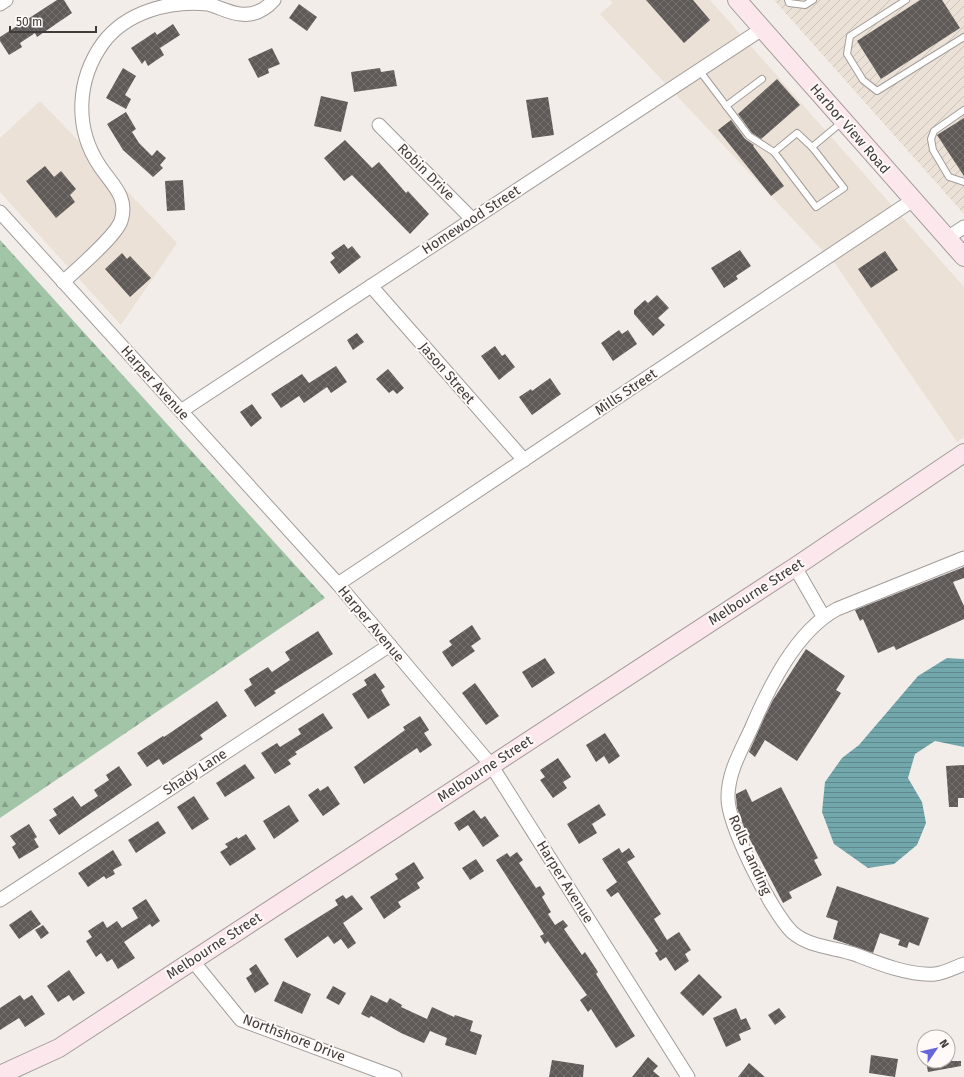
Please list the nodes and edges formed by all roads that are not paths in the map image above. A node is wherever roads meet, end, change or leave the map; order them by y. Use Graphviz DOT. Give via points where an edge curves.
graph roads {
  1 [pos="6,0"];
  2 [pos="274,0"];
  3 [pos="737,0"];
  4 [pos="788,0"];
  5 [pos="813,0"];
  6 [pos="906,0"];
  7 [pos="0,4"];
  8 [pos="762,29"];
  9 [pos="964,37"];
  10 [pos="699,70"];
  11 [pos="762,79"];
  12 [pos="726,106"];
  13 [pos="964,110"];
  14 [pos="843,121"];
  15 [pos="379,125"];
  16 [pos="812,147"];
  17 [pos="774,152"];
  18 [pos="964,182"];
  19 [pos="913,200"];
  20 [pos="0,212"];
  21 [pos="472,219"];
  22 [pos="964,227"];
  23 [pos="947,238"];
  24 [pos="964,257"];
  25 [pos="63,282"];
  26 [pos="371,286"];
  27 [pos="180,411"];
  28 [pos="964,453"];
  29 [pos="524,460"];
  30 [pos="964,558"];
  31 [pos="795,567"];
  32 [pos="338,584"];
  33 [pos="823,616"];
  34 [pos="390,645"];
  35 [pos="491,765"];
  36 [pos="0,900"];
  37 [pos="192,960"];
  38 [pos="964,964"];
  39 [pos="0,1076"];
  40 [pos="395,1077"];
  41 [pos="688,1077"];
  1 -- 7 [label="street"];
  2 -- 25 [label="street" via="267,8 254,14 239,14 208,4 191,2 159,6 128,20 104,42 88,71 82,98 82,120 91,151 99,166 120,192 123,207 120,222 112,234"];
  3 -- 8 [label="street, Harbor View Road"];
  4 -- 5 [label="lane" via="805,5"];
  6 -- 9 [label="lane" via="850,36 847,54 863,80 878,90"];
  8 -- 10 [label="street, Homewood Street"];
  8 -- 14 [label="street, Harbor View Road"];
  10 -- 12 [label="lane"];
  10 -- 21 [label="street, Homewood Street"];
  11 -- 12 [label="lane"];
  12 -- 17 [label="lane" via="749,136"];
  13 -- 18 [label="lane" via="934,131 931,139 933,150 949,177"];
  14 -- 16 [label="lane"];
  14 -- 19 [label="street, Harbor View Road"];
  15 -- 21 [label="street, Robin Drive"];
  16 -- 17 [label="lane" via="797,133"];
  16 -- 17 [label="lane" via="844,188 816,207"];
  19 -- 23 [label="street, Harbor View Road"];
  19 -- 29 [label="street, Mills Street"];
  20 -- 25 [label="street, Harper Avenue"];
  21 -- 26 [label="street, Homewood Street"];
  22 -- 23 [label="street"];
  23 -- 24 [label="street, Harbor View Road"];
  25 -- 27 [label="street, Harper Avenue"];
  26 -- 27 [label="street, Homewood Street"];
  26 -- 29 [label="street, Jason Street"];
  27 -- 32 [label="street, Harper Avenue"];
  28 -- 31 [label="street, Melbourne Street"];
  29 -- 32 [label="street, Mills Street"];
  30 -- 33 [label="street, Rolls Landing"];
  31 -- 33 [label="street"];
  31 -- 35 [label="street, Melbourne Street"];
  32 -- 34 [label="street, Harper Avenue"];
  33 -- 38 [label="street, Rolls Landing" via="795,649 768,691 735,764 727,798 741,842 776,911 793,932 813,943 920,974 937,974"];
  34 -- 35 [label="street, Harper Avenue"];
  34 -- 36 [label="street, Shady Lane"];
  35 -- 37 [label="street, Melbourne Street"];
  35 -- 41 [label="street, Harper Avenue"];
  37 -- 39 [label="street, Melbourne Street" via="59,1048"];
  37 -- 40 [label="street, Northshore Drive" via="241,1020"];
}
